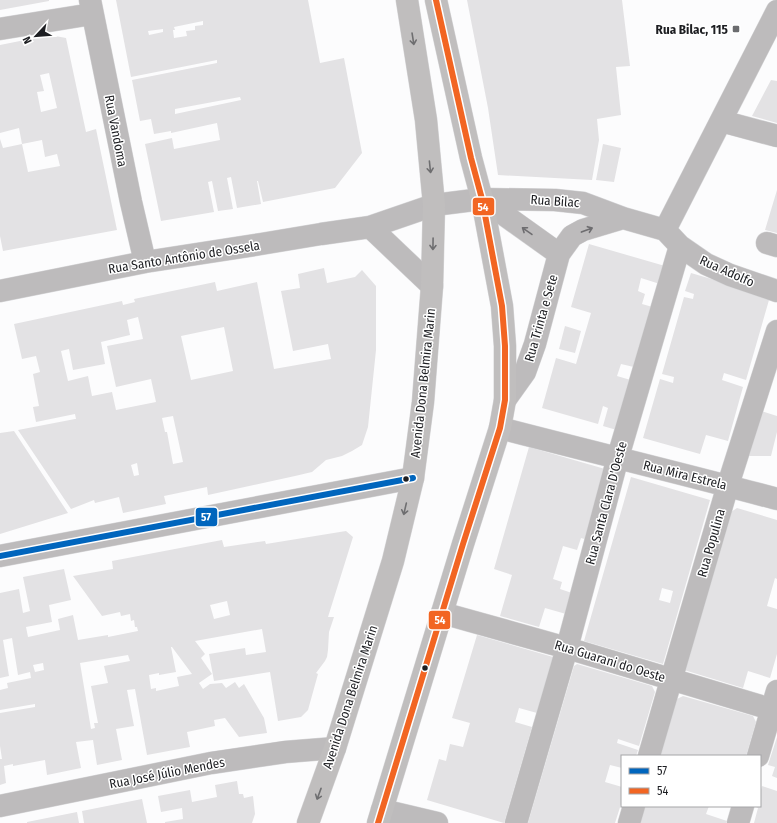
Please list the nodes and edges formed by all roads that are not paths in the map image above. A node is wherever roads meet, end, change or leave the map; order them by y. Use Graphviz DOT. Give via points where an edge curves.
graph roads {
  1 [pos="407,0"];
  2 [pos="436,0"];
  3 [pos="91,7"];
  4 [pos="775,21"];
  5 [pos="0,29"];
  6 [pos="721,120"];
  7 [pos="777,136"];
  8 [pos="482,199"];
  9 [pos="434,205"];
  10 [pos="623,218"];
  11 [pos="370,227"];
  12 [pos="665,230"];
  13 [pos="680,246"];
  14 [pos="559,254"];
  15 [pos="145,262"];
  16 [pos="432,286"];
  17 [pos="0,291"];
  18 [pos="777,291"];
  19 [pos="777,331"];
  20 [pos="505,400"];
  21 [pos="500,428"];
  22 [pos="618,457"];
  23 [pos="413,478"];
  24 [pos="728,485"];
  25 [pos="777,499"];
  26 [pos="0,556"];
  27 [pos="442,613"];
  28 [pos="567,648"];
  29 [pos="672,680"];
  30 [pos="775,704"];
  31 [pos="335,748"];
  32 [pos="649,755"];
  33 [pos="758,755"];
  34 [pos="0,806"];
  35 [pos="634,807"];
  36 [pos="743,807"];
  37 [pos="380,816"];
  38 [pos="308,823"];
  39 [pos="437,823"];
  40 [pos="516,823"];
  41 [pos="629,823"];
  42 [pos="738,823"];
  1 -- 9 [label="main road, Avenida Dona Belmira Marin, one-way" via="426,120"];
  2 -- 8 [label="main road"];
  3 -- 5 [label="street"];
  3 -- 15 [label="street, Rua Vandoma"];
  4 -- 6 [label="street"];
  6 -- 7 [label="street"];
  6 -- 12 [label="street"];
  8 -- 9 [label="street, Rua Bilac"];
  8 -- 10 [label="street, Rua Bilac" via="583,202"];
  14 -- 8 [label="street, one-way"];
  8 -- 20 [label="main road" via="502,306"];
  9 -- 11 [label="street, Rua Santo Antônio de Ossela"];
  9 -- 16 [label="main road, Avenida Dona Belmira Marin, one-way"];
  10 -- 12 [label="street"];
  14 -- 10 [label="street, one-way" via="572,236"];
  11 -- 15 [label="street, Rua Santo Antônio de Ossela"];
  11 -- 16 [label="street"];
  12 -- 13 [label="street"];
  13 -- 18 [label="street, Rua Adolfo" via="706,264"];
  13 -- 22 [label="street, Rua Santa Clara D'Oeste"];
  14 -- 20 [label="street, Rua Trinta e Sete" via="525,372"];
  15 -- 17 [label="street, Rua Santo Antônio de Ossela"];
  16 -- 23 [label="main road, Avenida Dona Belmira Marin" via="423,402"];
  19 -- 24 [label="street, Rua Populina"];
  20 -- 21 [label="main road"];
  21 -- 22 [label="street, Rua Mira Estrela"];
  21 -- 27 [label="main road"];
  22 -- 24 [label="street, Rua Mira Estrela"];
  22 -- 28 [label="street, Rua Santa Clara D'Oeste"];
  23 -- 26 [label="street"];
  23 -- 31 [label="main road, Avenida Dona Belmira Marin, one-way" via="393,562"];
  24 -- 25 [label="street, Rua Mira Estrela"];
  24 -- 29 [label="street, Rua Populina"];
  27 -- 28 [label="street, Rua Guarani do Oeste"];
  27 -- 37 [label="main road"];
  28 -- 29 [label="street, Rua Guarani do Oeste"];
  28 -- 40 [label="street, Rua Santa Clara D'Oeste"];
  29 -- 30 [label="street, Rua Guarani do Oeste"];
  29 -- 32 [label="street, Rua Populina"];
  30 -- 33 [label="street"];
  31 -- 34 [label="street, Rua José Júlio Mendes" via="285,752 211,763"];
  31 -- 38 [label="main road, Avenida Dona Belmira Marin, one-way"];
  35 -- 41 [label="street"];
  36 -- 42 [label="street"];
  37 -- 39 [label="street"];
}
